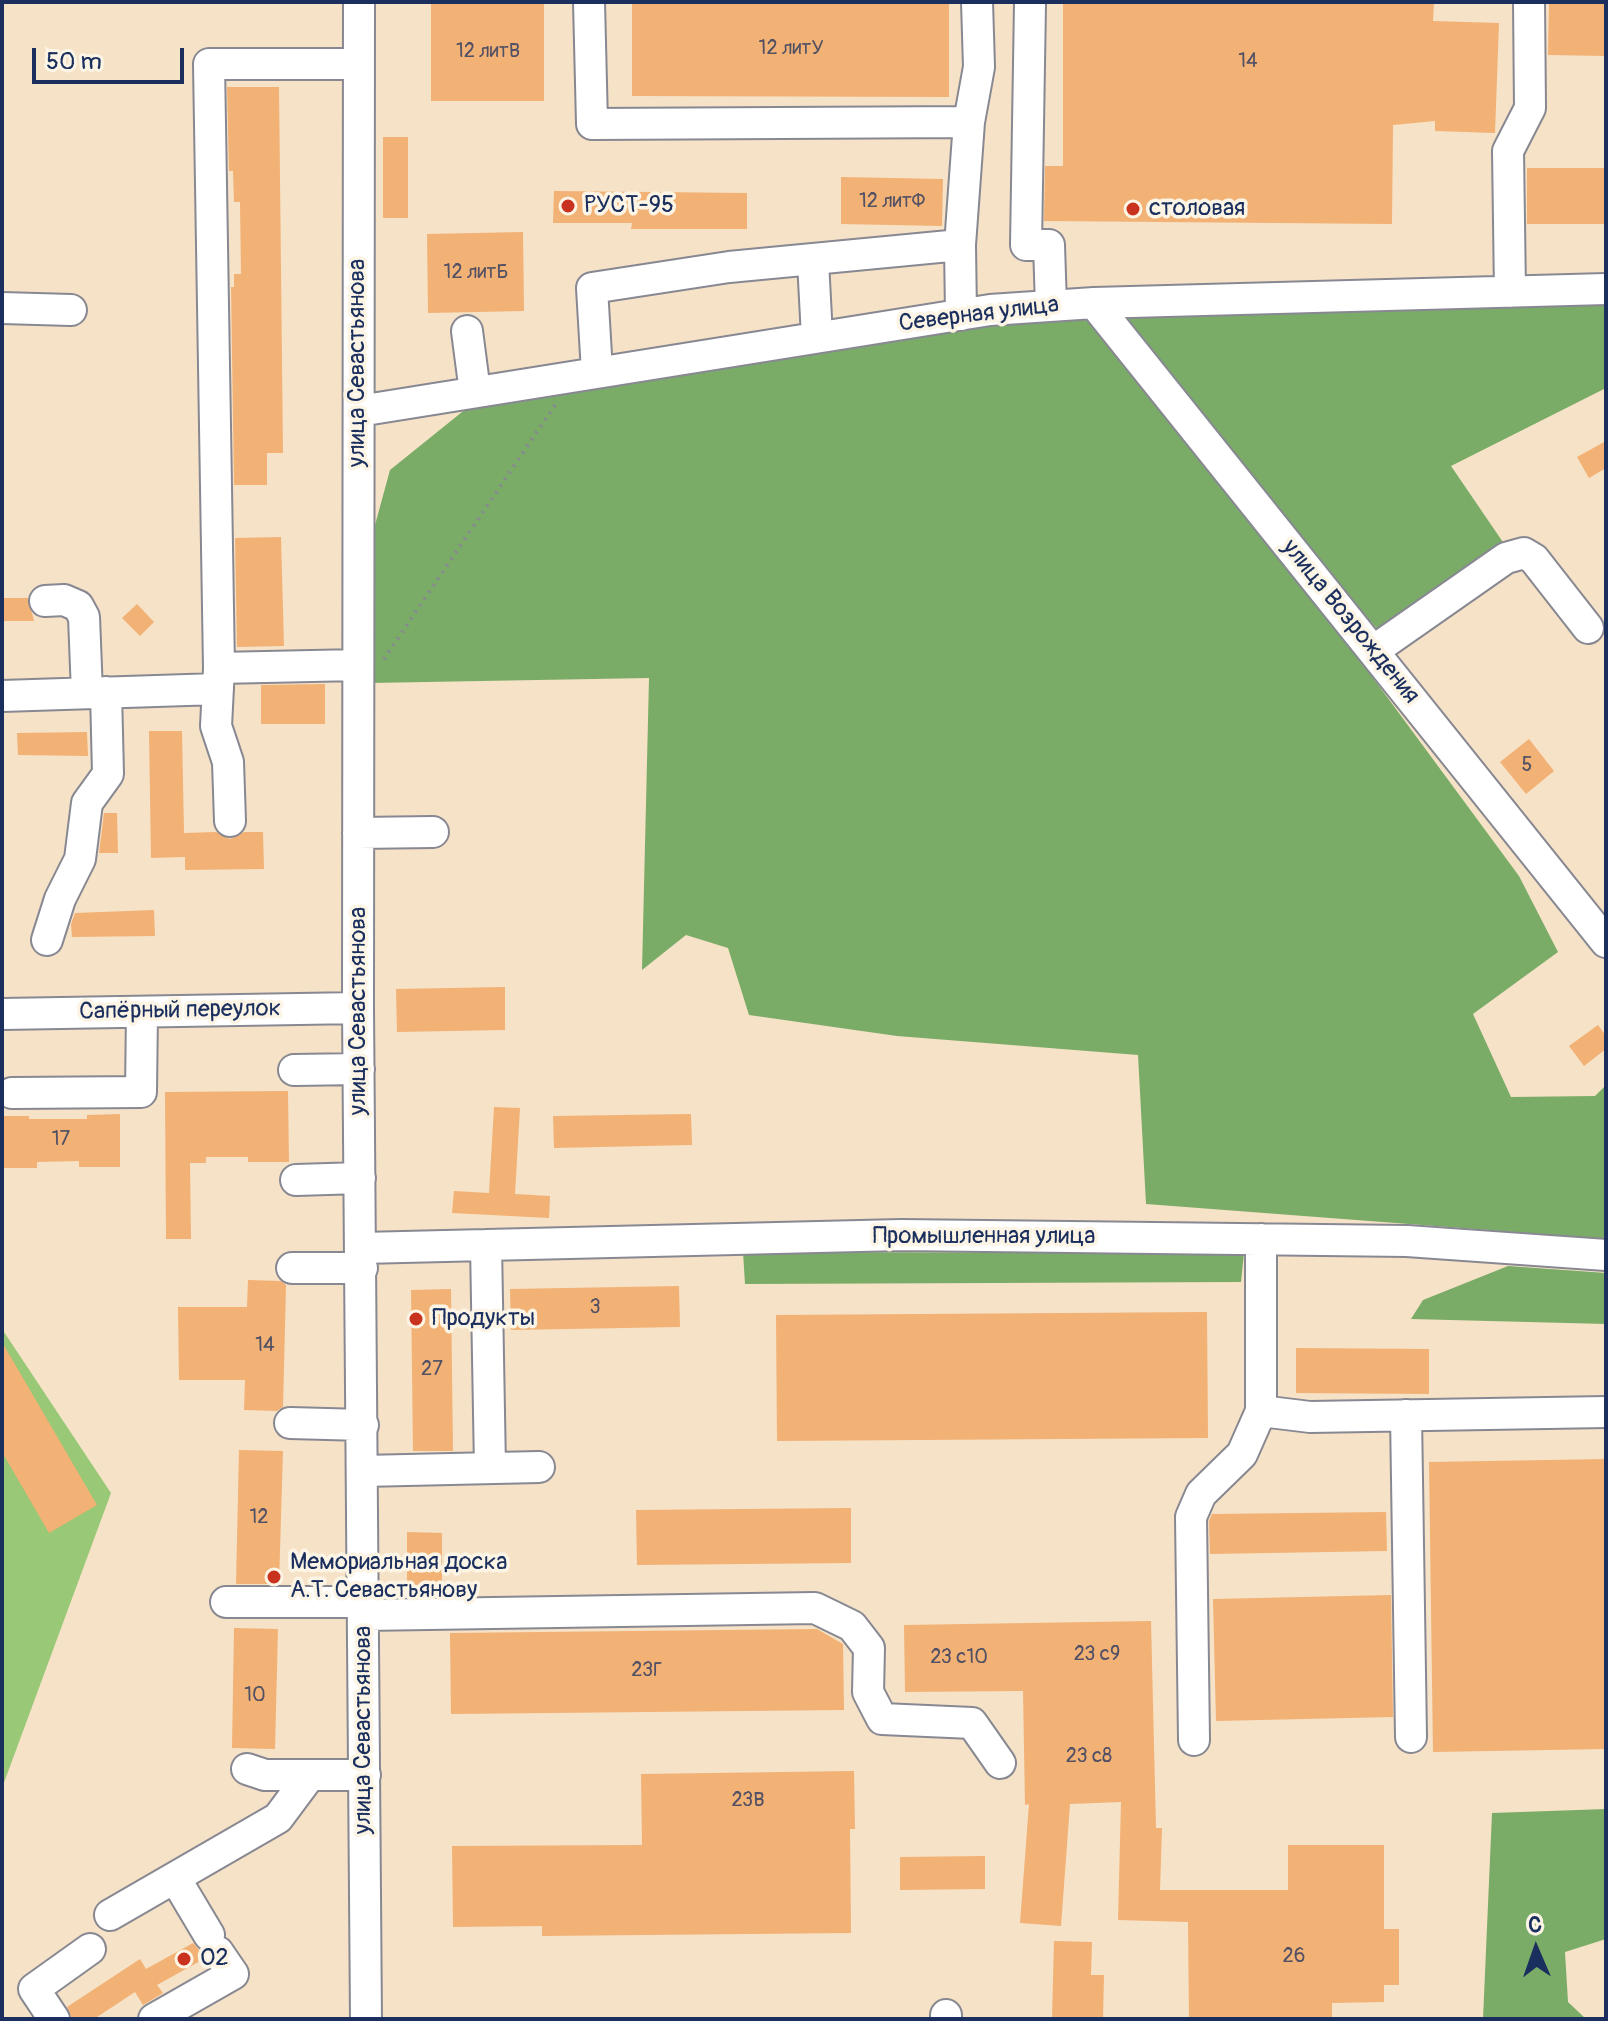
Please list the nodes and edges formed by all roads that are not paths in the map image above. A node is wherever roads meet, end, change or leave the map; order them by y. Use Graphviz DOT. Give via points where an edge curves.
graph roads {
  1 [pos="359,2"];
  2 [pos="589,2"];
  3 [pos="977,2"];
  4 [pos="1529,2"];
  5 [pos="1030,4"];
  6 [pos="358,64"];
  7 [pos="969,122"];
  8 [pos="960,245"];
  9 [pos="813,261"];
  10 [pos="1606,289"];
  11 [pos="1510,292"];
  12 [pos="1094,303"];
  13 [pos="1051,306"];
  14 [pos="2,308"];
  15 [pos="71,310"];
  16 [pos="961,315"];
  17 [pos="467,331"];
  18 [pos="817,337"];
  19 [pos="586,374"];
  20 [pos="475,392"];
  21 [pos="359,411"];
  22 [pos="45,601"];
  23 [pos="1588,628"];
  24 [pos="1373,651"];
  25 [pos="358,673"];
  26 [pos="218,678"];
  27 [pos="97,693"];
  28 [pos="2,696"];
  29 [pos="230,821"];
  30 [pos="433,832"];
  31 [pos="358,833"];
  32 [pos="47,940"];
  33 [pos="1606,942"];
  34 [pos="358,1008"];
  35 [pos="142,1012"];
  36 [pos="2,1014"];
  37 [pos="359,1069"];
  38 [pos="294,1070"];
  39 [pos="12,1093"];
  40 [pos="360,1178"];
  41 [pos="296,1180"];
  42 [pos="1261,1239"];
  43 [pos="486,1245"];
  44 [pos="1606,1255"];
  45 [pos="362,1258"];
  46 [pos="292,1268"];
  47 [pos="1261,1411"];
  48 [pos="1606,1412"];
  49 [pos="1406,1415"];
  50 [pos="290,1423"];
  51 [pos="363,1425"];
  52 [pos="539,1467"];
  53 [pos="490,1468"];
  54 [pos="363,1471"];
  55 [pos="226,1602"];
  56 [pos="364,1609"];
  57 [pos="1411,1737"];
  58 [pos="1194,1740"];
  59 [pos="1000,1763"];
  60 [pos="247,1769"];
  61 [pos="310,1775"];
  62 [pos="365,1775"];
  63 [pos="175,1878"];
  64 [pos="110,1915"];
  65 [pos="90,1949"];
  66 [pos="54,2019"];
  67 [pos="154,2019"];
  68 [pos="366,2019"];
  1 -- 6 [label="street, улица Севастьянова"];
  2 -- 7 [label="street" via="592,124"];
  3 -- 7 [label="street" via="979,67"];
  4 -- 11 [label="street" via="1530,108 1508,151"];
  5 -- 13 [label="street" via="1026,245 1049,245"];
  6 -- 21 [label="street, улица Севастьянова"];
  6 -- 26 [label="street" via="209,64"];
  7 -- 8 [label="street"];
  8 -- 9 [label="street"];
  8 -- 16 [label="street"];
  9 -- 18 [label="street"];
  9 -- 19 [label="street" via="729,267 592,288"];
  10 -- 11 [label="street, Северная улица"];
  11 -- 12 [label="street, Северная улица"];
  12 -- 13 [label="street, Северная улица"];
  12 -- 24 [label="street, улица Возрождения"];
  13 -- 16 [label="street, Северная улица"];
  14 -- 15 [label="street"];
  16 -- 18 [label="street, Северная улица"];
  17 -- 20 [label="street"];
  18 -- 19 [label="street, Северная улица"];
  19 -- 20 [label="street, Северная улица"];
  20 -- 21 [label="street, Северная улица"];
  21 -- 25 [label="street, улица Севастьянова"];
  22 -- 27 [label="street" via="78,606"];
  23 -- 24 [label="street" via="1524,553 1506,558"];
  24 -- 33 [label="street, улица Возрождения"];
  25 -- 26 [label="street"];
  25 -- 31 [label="street, улица Севастьянова"];
  26 -- 27 [label="street"];
  26 -- 29 [label="street" via="216,726 228,762"];
  27 -- 28 [label="street"];
  27 -- 32 [label="street" via="108,774 87,803 80,859"];
  30 -- 31 [label="street"];
  31 -- 34 [label="street, улица Севастьянова"];
  34 -- 35 [label="street, Сапёрный переулок"];
  34 -- 37 [label="street, улица Севастьянова"];
  35 -- 36 [label="street, Сапёрный переулок"];
  35 -- 39 [label="street" via="141,1092"];
  37 -- 38 [label="street"];
  37 -- 40 [label="street, улица Севастьянова"];
  40 -- 41 [label="street"];
  40 -- 45 [label="street, улица Севастьянова"];
  42 -- 43 [label="street, Промышленная улица" via="901,1235"];
  42 -- 44 [label="street, Промышленная улица" via="1407,1241"];
  42 -- 47 [label="street"];
  43 -- 45 [label="street, Промышленная улица"];
  43 -- 53 [label="street"];
  45 -- 46 [label="street, Промышленная улица"];
  45 -- 51 [label="street, улица Севастьянова"];
  47 -- 49 [label="street" via="1310,1417"];
  47 -- 58 [label="street" via="1242,1454 1201,1494 1191,1517"];
  48 -- 49 [label="street"];
  49 -- 57 [label="street"];
  50 -- 51 [label="street"];
  51 -- 54 [label="street, улица Севастьянова"];
  52 -- 53 [label="street"];
  53 -- 54 [label="street"];
  54 -- 56 [label="street, улица Севастьянова"];
  55 -- 56 [label="street"];
  56 -- 59 [label="street" via="815,1608 852,1626 869,1648 868,1692 882,1719 972,1723"];
  56 -- 62 [label="street, улица Севастьянова"];
  60 -- 61 [label="street" via="265,1775"];
  61 -- 62 [label="street"];
  61 -- 63 [label="street" via="278,1818"];
  62 -- 68 [label="street, улица Севастьянова"];
  63 -- 64 [label="street"];
  63 -- 67 [label="street" via="233,1974"];
  65 -- 66 [label="street" via="34,1989"];
}
